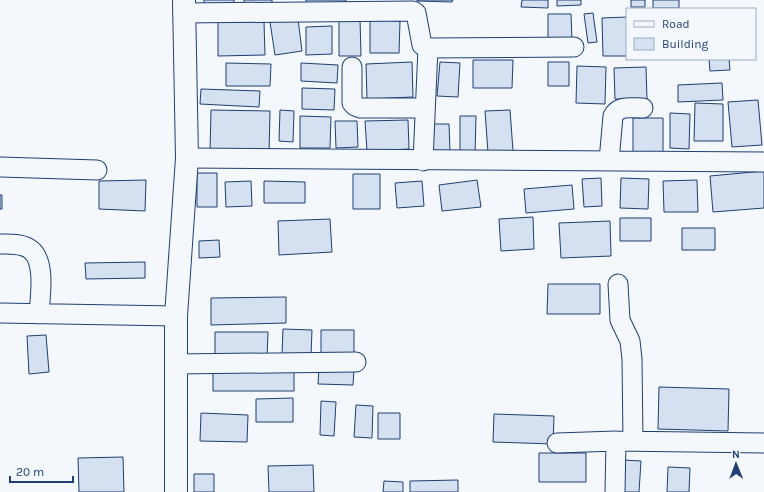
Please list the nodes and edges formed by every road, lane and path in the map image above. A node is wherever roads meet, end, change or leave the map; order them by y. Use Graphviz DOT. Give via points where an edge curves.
graph roads {
  1 [pos="183,7"];
  2 [pos="574,47"];
  3 [pos="428,48"];
  4 [pos="352,67"];
  5 [pos="425,108"];
  6 [pos="643,108"];
  7 [pos="187,158"];
  8 [pos="423,161"];
  9 [pos="609,161"];
  10 [pos="764,162"];
  11 [pos="0,167"];
  12 [pos="97,170"];
  13 [pos="0,244"];
  14 [pos="618,284"];
  15 [pos="0,313"];
  16 [pos="39,314"];
  17 [pos="176,316"];
  18 [pos="356,362"];
  19 [pos="176,364"];
  20 [pos="624,441"];
  21 [pos="557,443"];
  22 [pos="764,443"];
  23 [pos="176,492"];
  24 [pos="615,492"];
  1 -- 3 [label="street" via="413,11 416,13 422,45"];
  1 -- 7 [label="main road"];
  2 -- 3 [label="street"];
  3 -- 5 [label="street"];
  4 -- 5 [label="street" via="352,103 355,106"];
  5 -- 8 [label="street"];
  6 -- 9 [label="street" via="621,108 615,111"];
  7 -- 8 [label="street"];
  7 -- 17 [label="main road"];
  8 -- 9 [label="street"];
  9 -- 10 [label="street"];
  11 -- 12 [label="street"];
  13 -- 16 [label="street" via="19,245 31,250 38,261 41,281"];
  14 -- 20 [label="street" via="620,320 630,341 632,359"];
  15 -- 16 [label="street"];
  16 -- 17 [label="street"];
  17 -- 19 [label="main road"];
  18 -- 19 [label="street"];
  19 -- 23 [label="main road"];
  20 -- 21 [label="street"];
  20 -- 22 [label="street"];
  20 -- 24 [label="street"];
}
